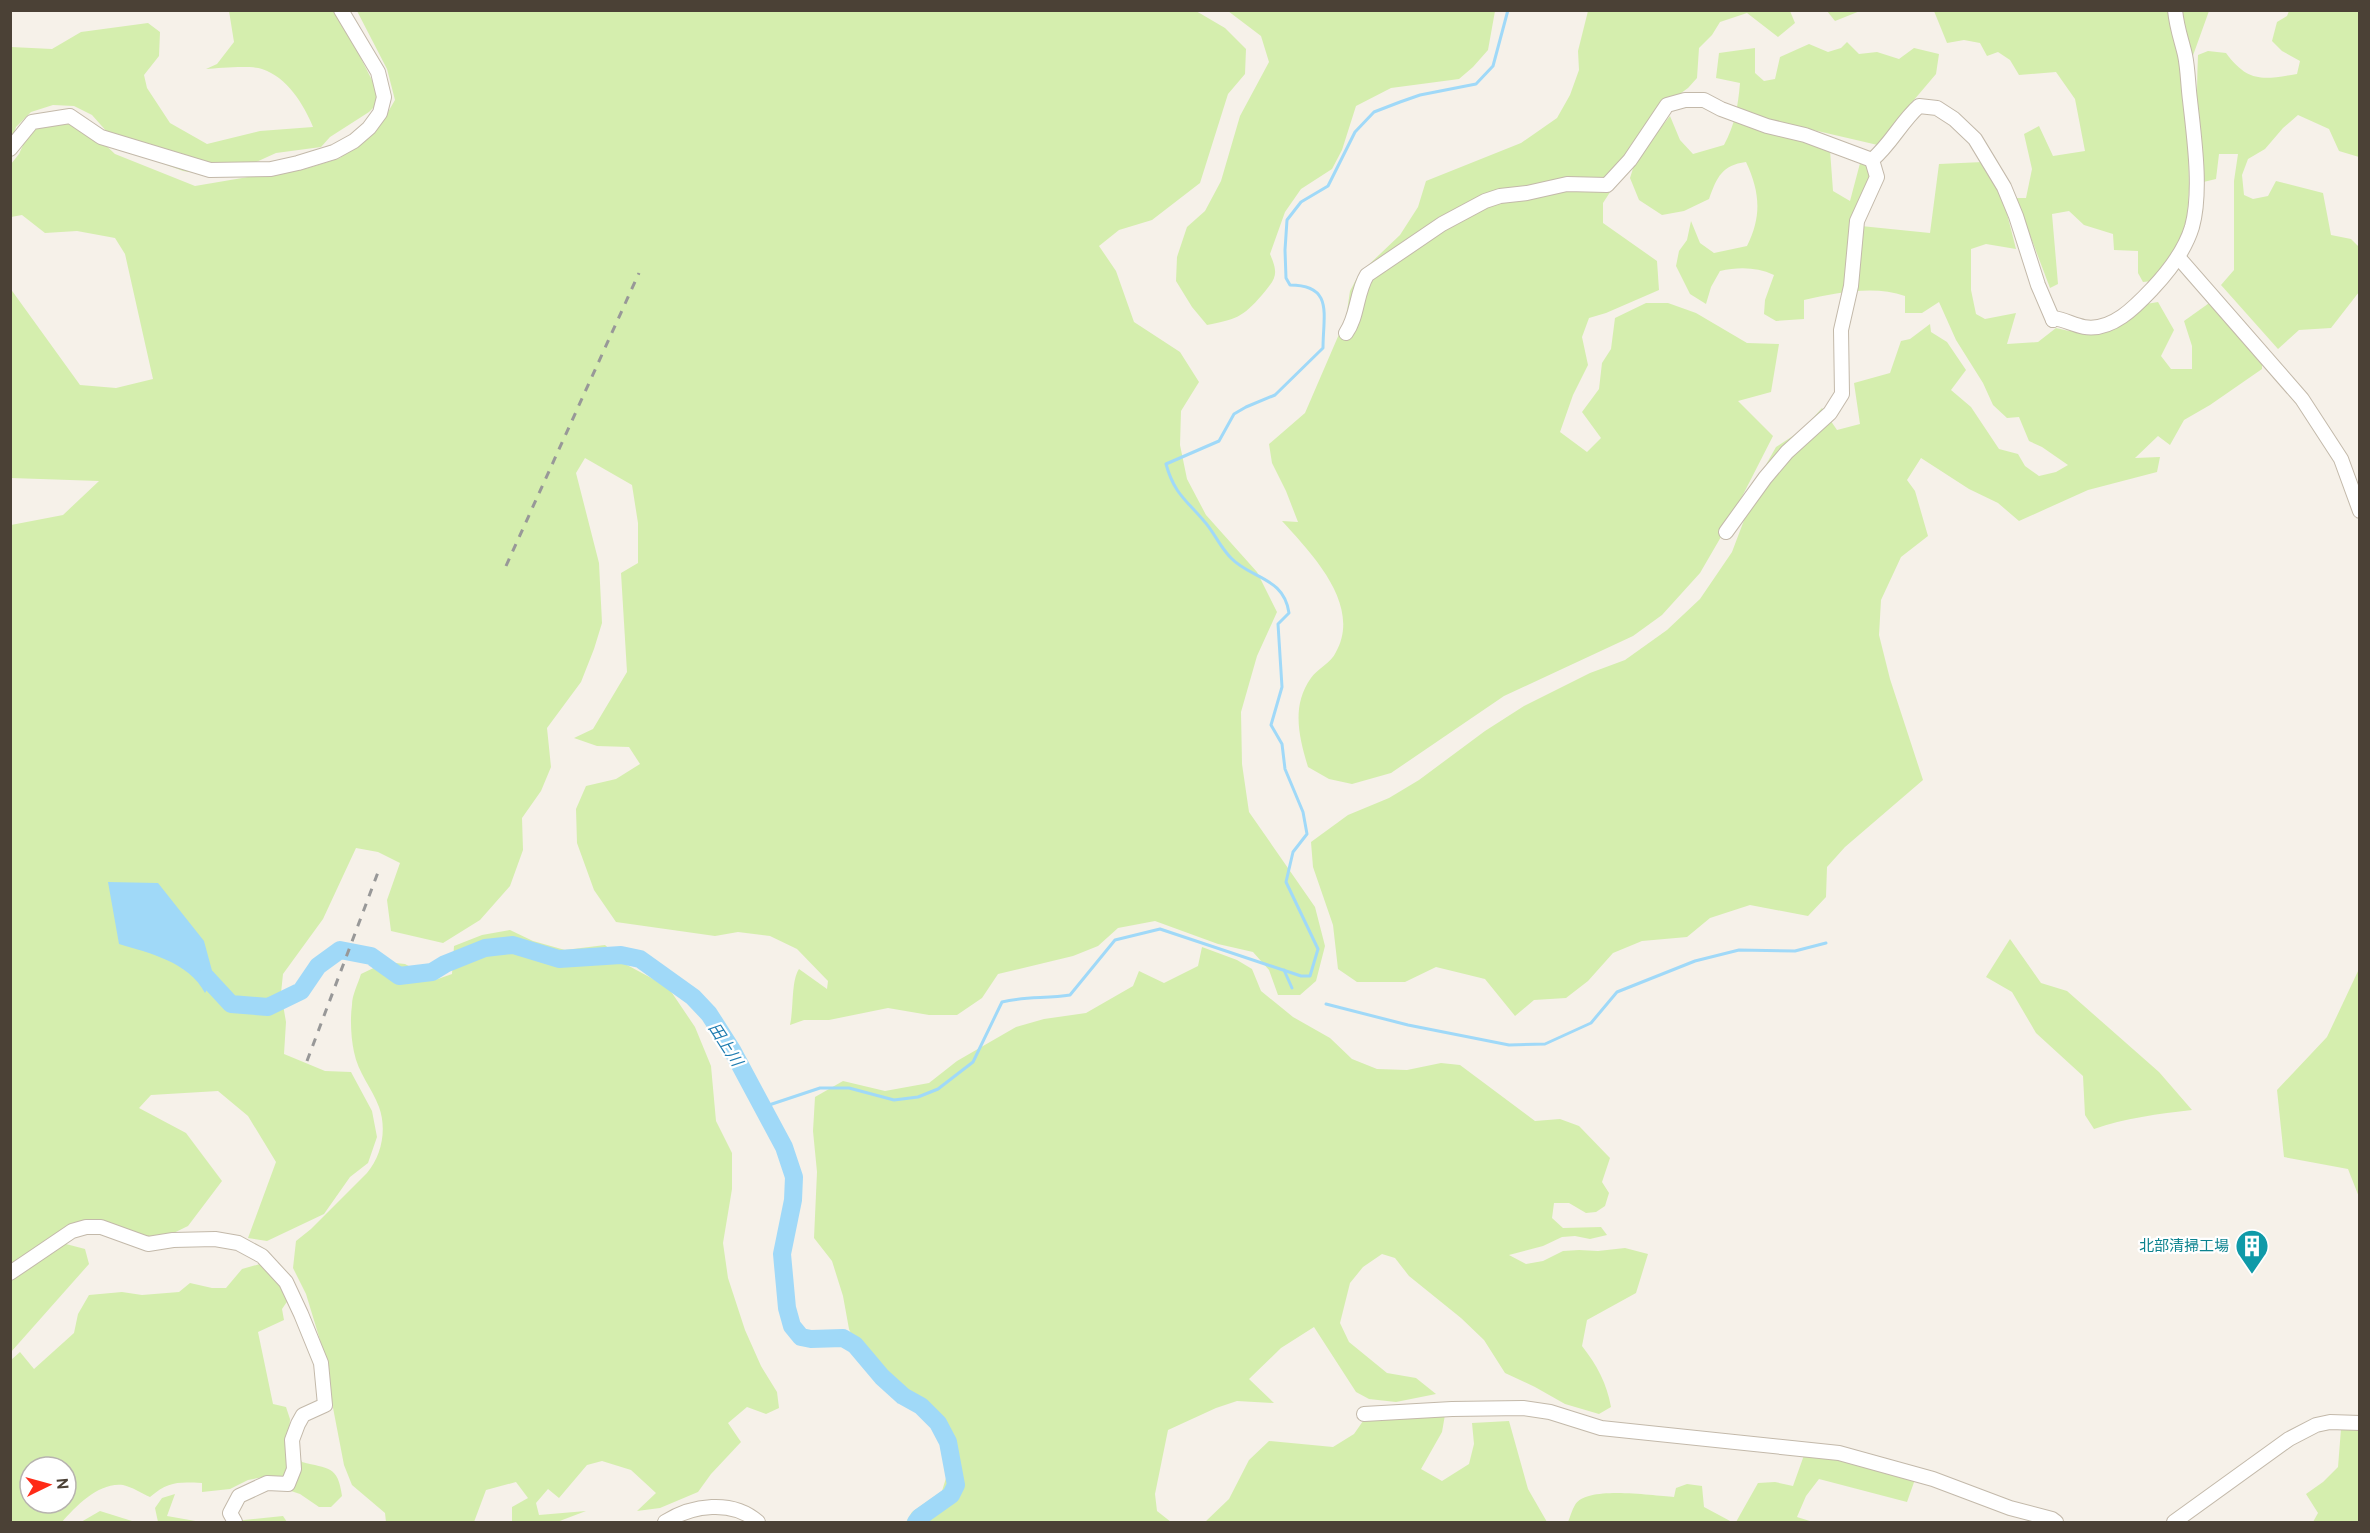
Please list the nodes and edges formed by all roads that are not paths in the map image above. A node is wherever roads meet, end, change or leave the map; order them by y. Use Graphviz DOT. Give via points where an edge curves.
graph roads {
  1 [pos="341,10"];
  2 [pos="2175,10"];
  3 [pos="10,149"];
  4 [pos="1872,160"];
  5 [pos="2178,257"];
  6 [pos="1346,333"];
  7 [pos="2360,511"];
  8 [pos="1726,532"];
  9 [pos="10,1273"];
  10 [pos="1364,1414"];
  11 [pos="2360,1423"];
  12 [pos="235,1522"];
  13 [pos="664,1522"];
  14 [pos="758,1522"];
  15 [pos="2056,1522"];
  16 [pos="2174,1522"];
  1 -- 3 [label="street" via="378,72 384,98 380,113 369,128 334,152 271,169 210,170 101,137 70,116 32,122"];
  2 -- 5 [label="street" via="2196,163 2194,217"];
  4 -- 5 [label="street" via="1919,106 1937,108 1954,119 1975,140 2004,187 2053,320 2068,320 2085,327 2116,320 2136,306"];
  4 -- 6 [label="street" via="1805,135 1767,126 1704,100 1667,105 1607,185 1567,184 1485,201 1442,224 1367,275"];
  4 -- 8 [label="street" via="1877,177 1857,220 1851,286 1841,330 1842,394 1830,413 1787,452"];
  5 -- 7 [label="street" via="2302,399 2341,459"];
  9 -- 12 [label="street" via="72,1231 100,1227 148,1244 214,1239 238,1243 262,1256 286,1282 321,1363 325,1405 303,1415 298,1424 292,1440 294,1469 288,1484 267,1483 240,1496 230,1513"];
  10 -- 15 [label="street" via="1523,1408 1601,1428 1839,1453 1933,1479"];
  11 -- 16 [label="street" via="2330,1422 2289,1438"];
  13 -- 14 [label="street" via="717,1506 732,1508"];
}
